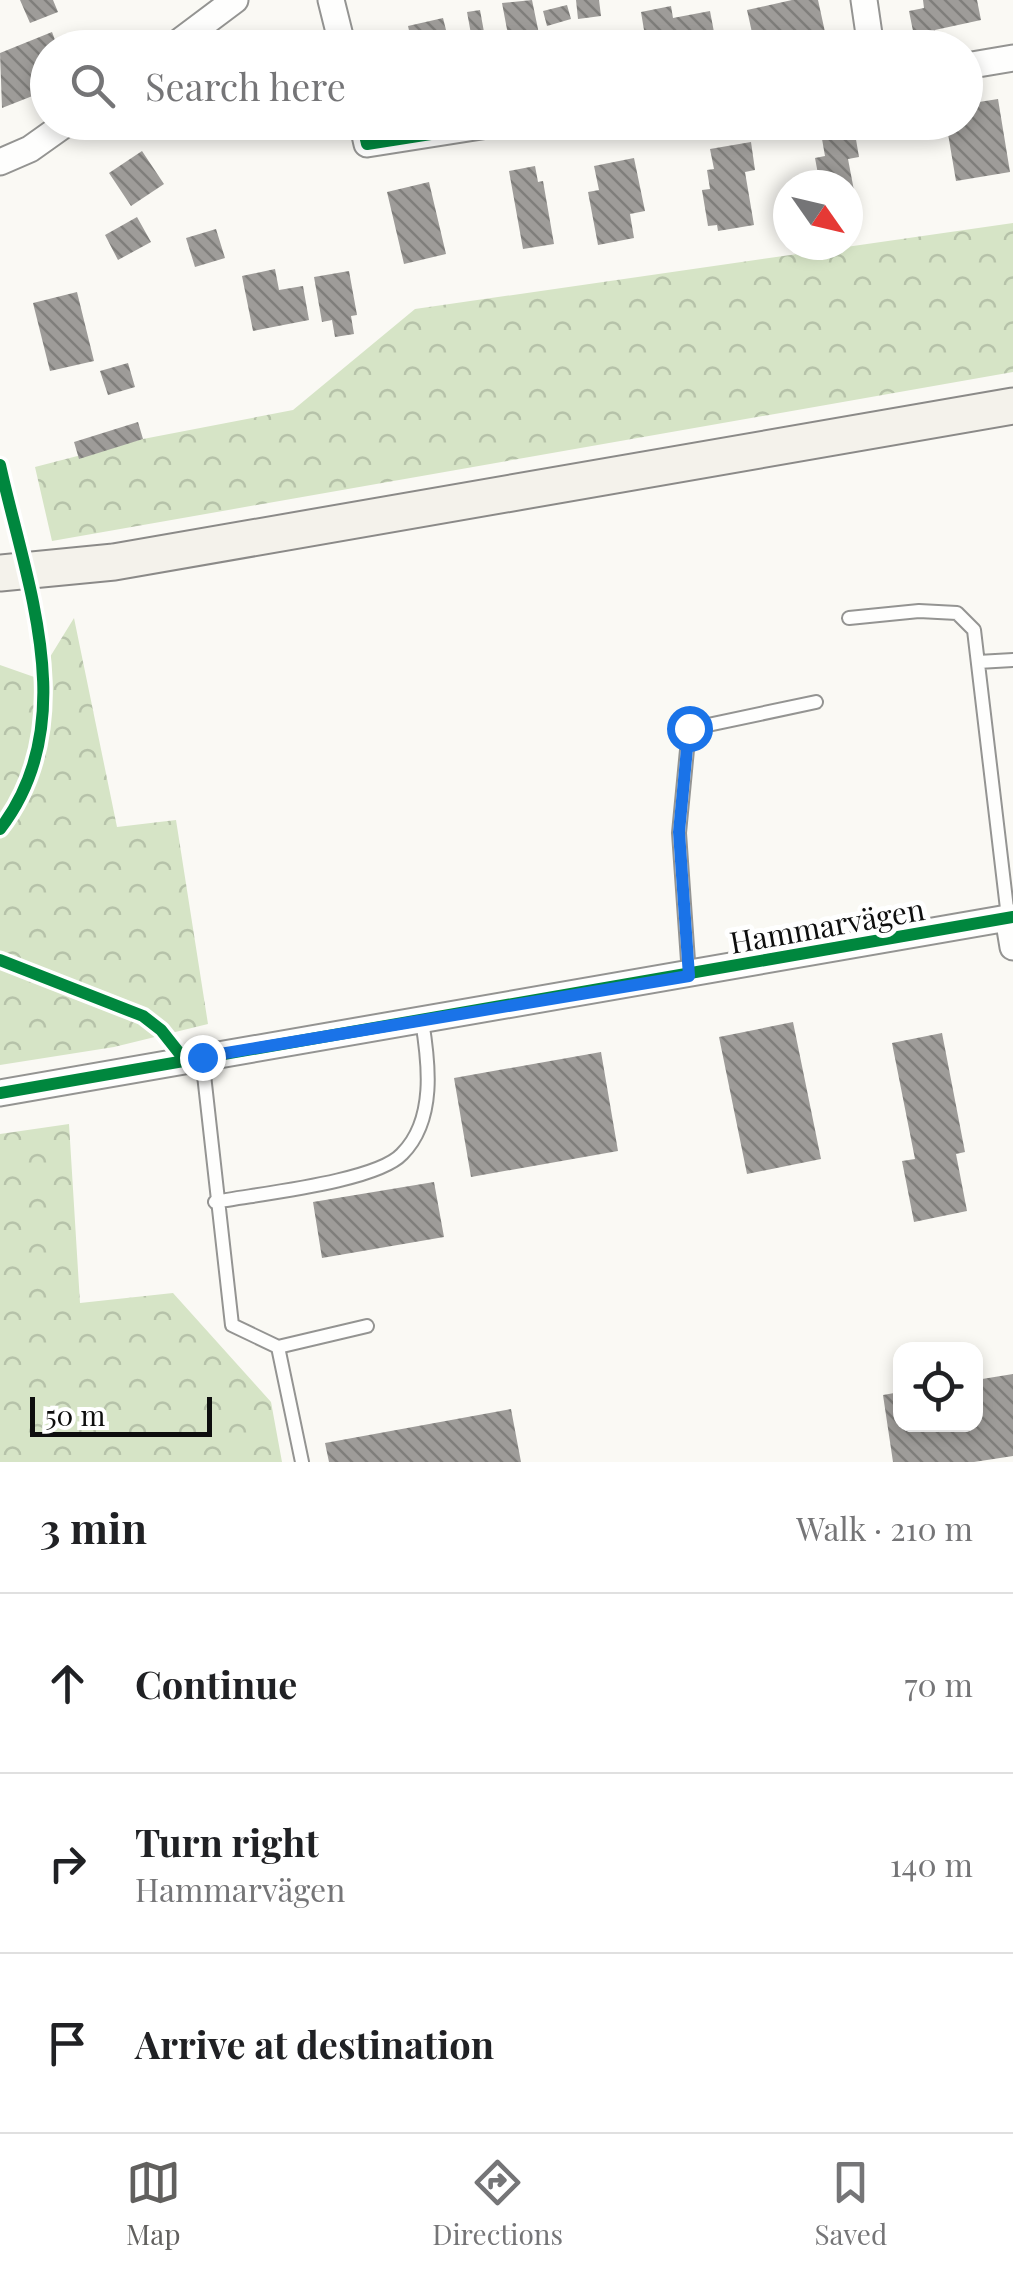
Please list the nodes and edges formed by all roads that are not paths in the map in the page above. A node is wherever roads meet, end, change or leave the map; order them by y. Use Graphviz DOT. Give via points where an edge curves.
graph roads {
  1 [pos="235,0"];
  2 [pos="332,0"];
  3 [pos="864,0"];
  4 [pos="196,30"];
  5 [pos="339,30"];
  6 [pos="868,30"];
  7 [pos="1013,58"];
  8 [pos="983,63"];
  9 [pos="44,140"];
  10 [pos="366,140"];
  11 [pos="392,140"];
  12 [pos="0,162"];
  13 [pos="1013,406"];
  14 [pos="74,567"];
  15 [pos="0,573"];
  16 [pos="0,591"];
  17 [pos="848,618"];
  18 [pos="1013,660"];
  19 [pos="978,662"];
  20 [pos="816,702"];
  21 [pos="1010,917"];
  22 [pos="1013,946"];
  23 [pos="689,976"];
  24 [pos="422,1021"];
  25 [pos="202,1057"];
  26 [pos="0,1093"];
  27 [pos="215,1202"];
  28 [pos="367,1326"];
  29 [pos="278,1347"];
  30 [pos="302,1462"];
  1 -- 4 [label="street"];
  2 -- 5 [label="street"];
  3 -- 6 [label="street"];
  7 -- 8 [label="street"];
  9 -- 12 [label="street"];
  10 -- 11 [label="street"];
  13 -- 14 [label="main road"];
  14 -- 15 [label="main road"];
  14 -- 16 [label="main road"];
  17 -- 19 [label="lane" via="957,613 974,630"];
  18 -- 19 [label="lane"];
  19 -- 21 [label="lane"];
  20 -- 23 [label="lane" via="689,728 679,832"];
  21 -- 22 [label="street"];
  21 -- 23 [label="street, Hammarvägen"];
  23 -- 24 [label="street, Hammarvägen"];
  24 -- 25 [label="street, Hammarvägen"];
  24 -- 27 [label="lane" via="430,1069 422,1124 402,1156 358,1176"];
  25 -- 26 [label="street, Hammarvägen"];
  25 -- 27 [label="lane"];
  27 -- 29 [label="lane" via="232,1324"];
  28 -- 29 [label="lane"];
  29 -- 30 [label="lane"];
}
